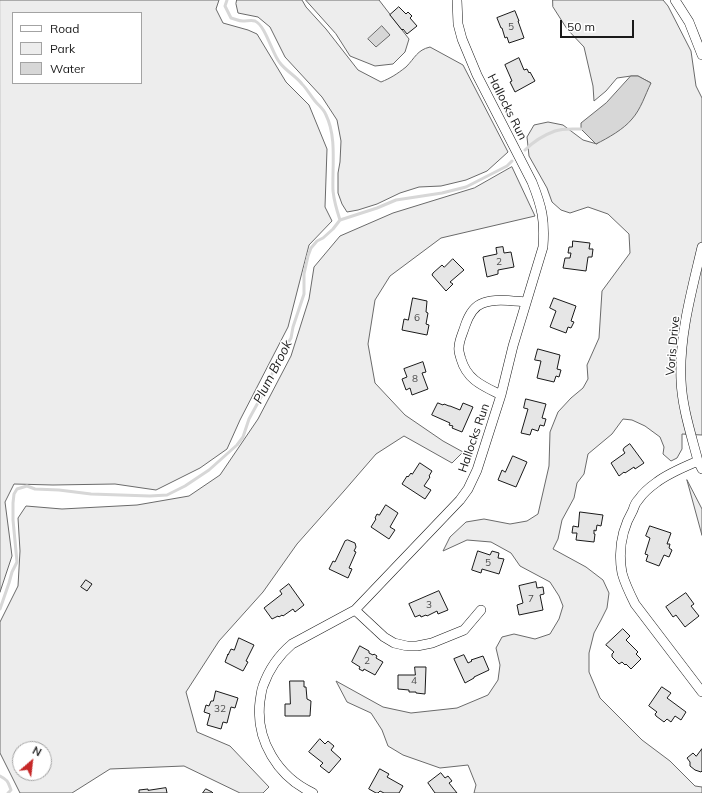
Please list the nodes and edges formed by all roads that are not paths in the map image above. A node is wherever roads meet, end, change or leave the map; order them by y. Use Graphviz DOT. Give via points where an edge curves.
graph roads {
  1 [pos="457,0"];
  2 [pos="675,0"];
  3 [pos="702,55"];
  4 [pos="702,247"];
  5 [pos="526,302"];
  6 [pos="501,395"];
  7 [pos="700,465"];
  8 [pos="355,610"];
  9 [pos="482,610"];
  10 [pos="702,692"];
  11 [pos="314,793"];
  1 -- 5 [label="street, Hallocks Run" via="458,24 462,39 477,75 532,182 544,219 543,246"];
  2 -- 3 [label="street" via="689,22"];
  4 -- 7 [label="street, Voris Drive" via="686,317 681,380 684,403"];
  5 -- 6 [label="street, Hallocks Run"];
  5 -- 6 [label="street" via="496,300 482,303 474,310 466,324 458,349 462,365 467,372 478,383"];
  6 -- 8 [label="street, Hallocks Run" via="477,470 468,489"];
  7 -- 10 [label="street" via="674,472 657,482 638,500 628,518 622,537 620,560 625,582 635,604"];
  8 -- 9 [label="street" via="384,637 407,646 432,643 464,630"];
  8 -- 11 [label="street, Hallocks Run" via="292,644 270,670 262,687 259,720 268,749 282,771 296,784"];
}
